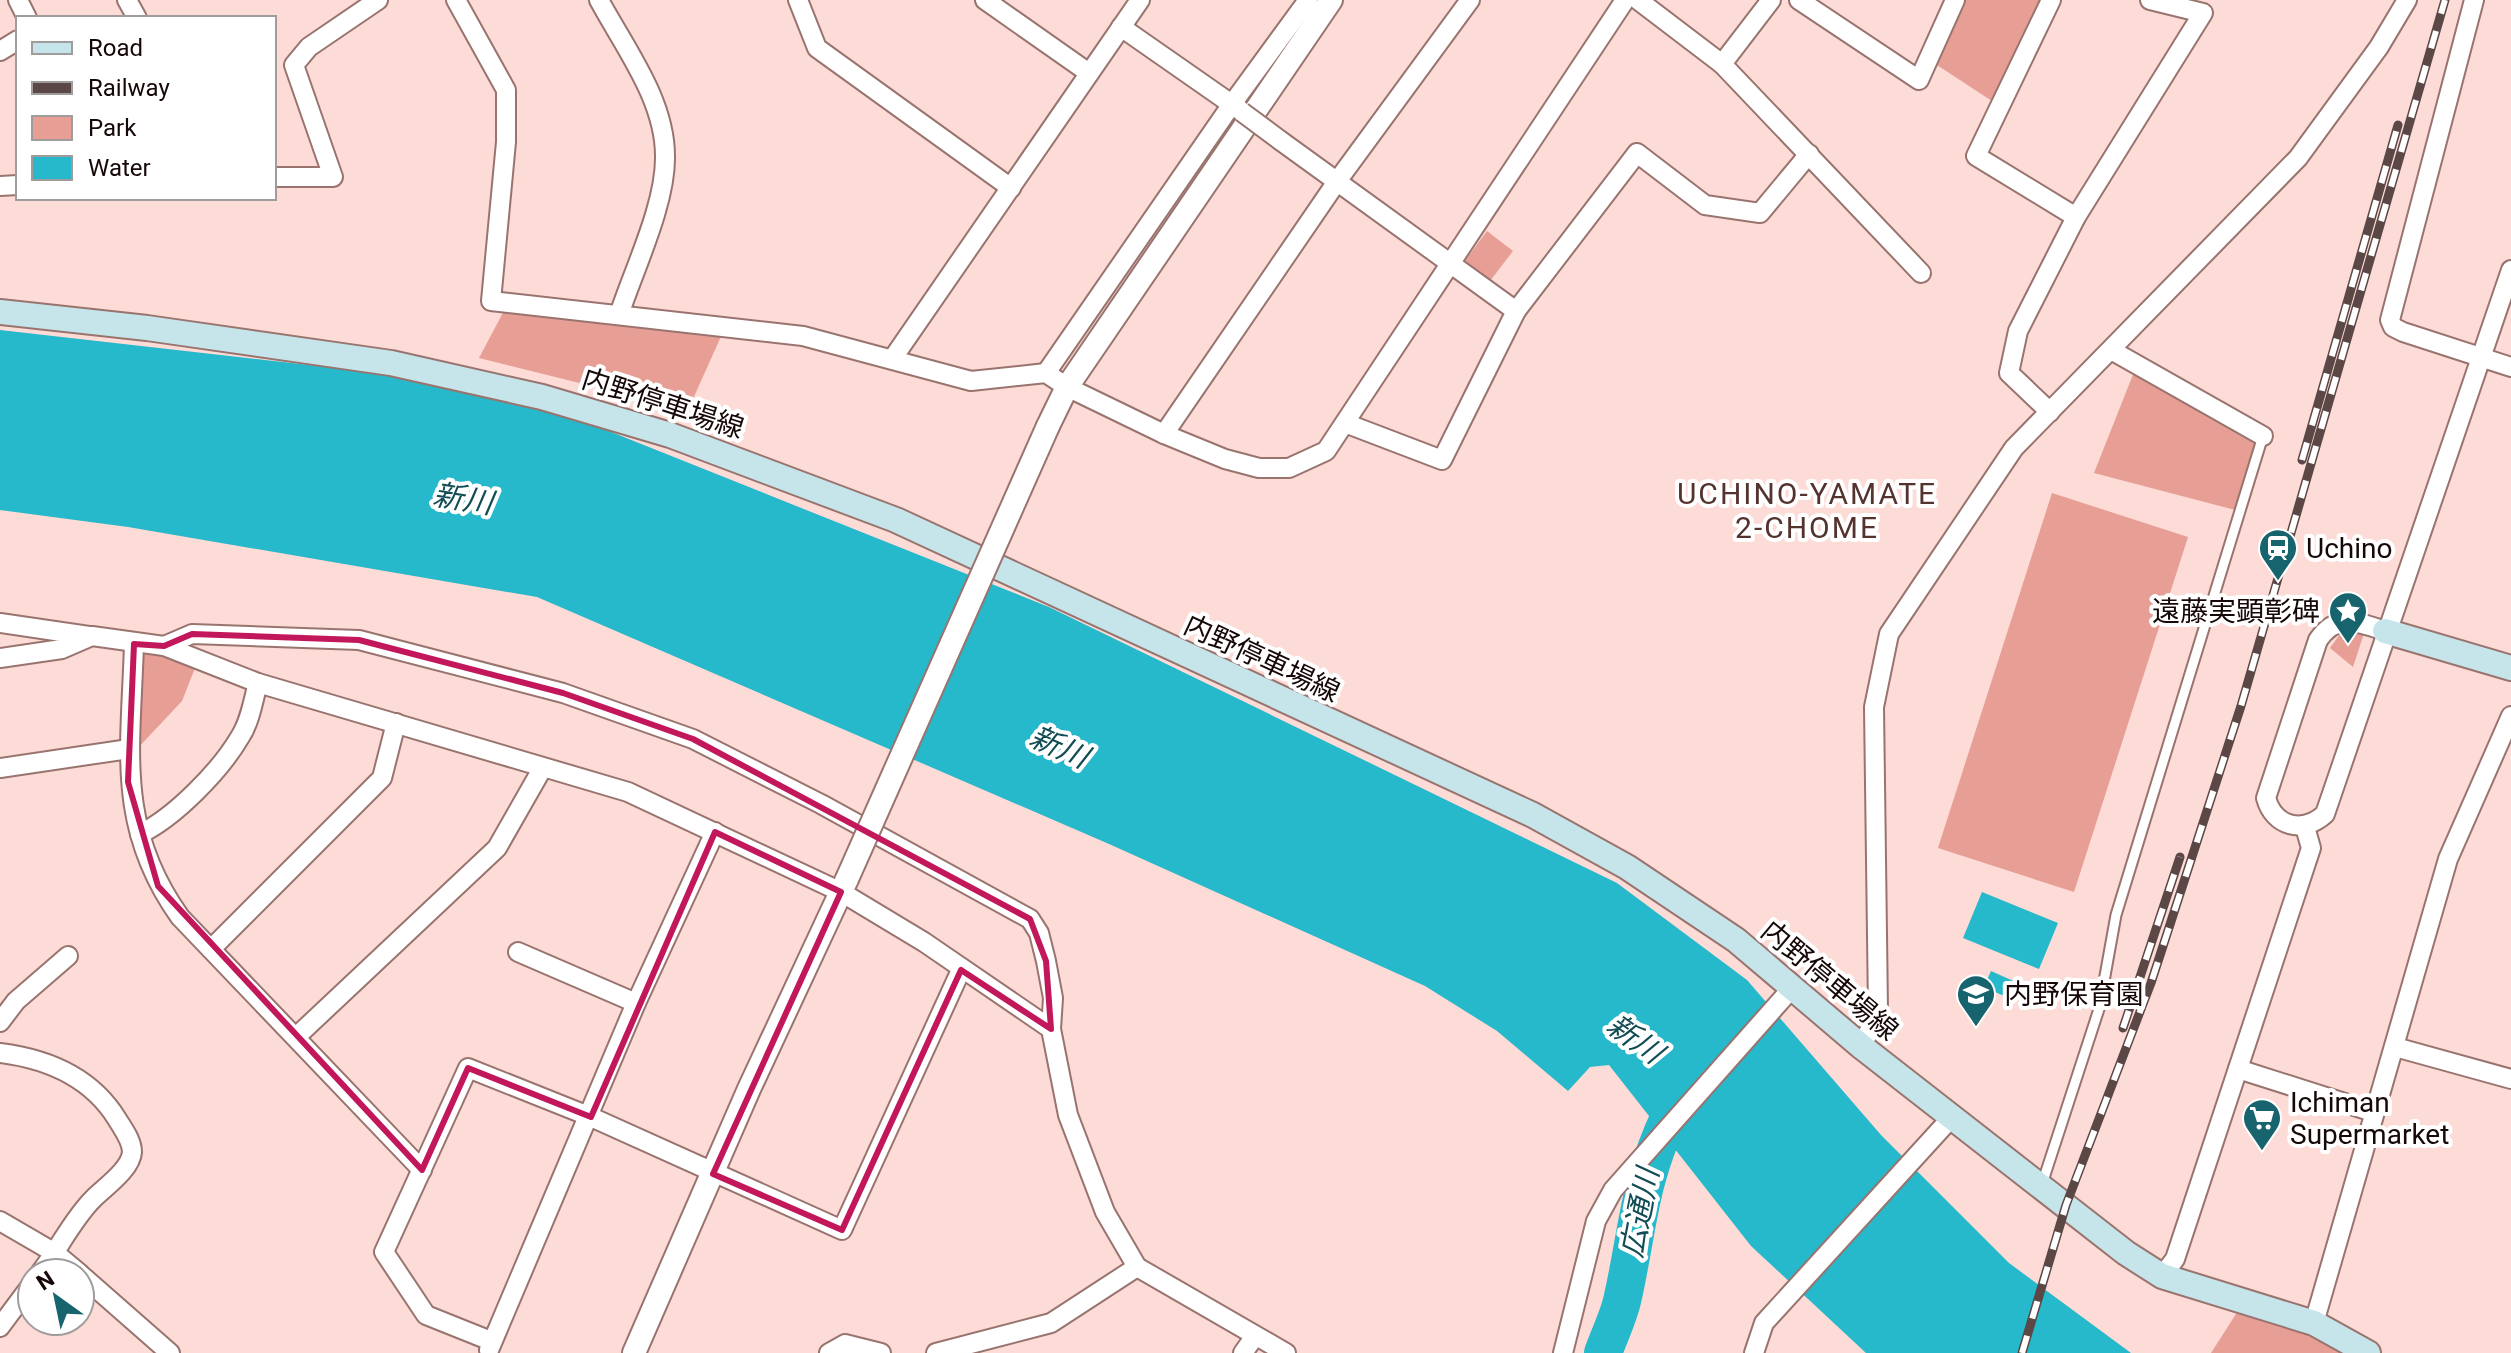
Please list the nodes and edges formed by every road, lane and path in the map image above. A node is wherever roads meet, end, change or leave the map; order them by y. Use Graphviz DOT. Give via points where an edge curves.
graph roads {
  1 [pos="378,0"];
  2 [pos="456,0"];
  3 [pos="599,0"];
  4 [pos="798,0"];
  5 [pos="985,0"];
  6 [pos="1140,0"];
  7 [pos="1308,0"];
  8 [pos="1331,0"];
  9 [pos="1470,0"];
  10 [pos="1625,0"];
  11 [pos="1638,0"];
  12 [pos="1771,0"];
  13 [pos="1799,0"];
  14 [pos="1955,0"];
  15 [pos="2051,0"];
  16 [pos="2150,0"];
  17 [pos="2407,0"];
  18 [pos="2474,0"];
  19 [pos="2182,4"];
  20 [pos="1121,27"];
  21 [pos="1722,64"];
  22 [pos="1089,73"];
  23 [pos="1237,108"];
  24 [pos="1809,154"];
  25 [pos="276,177"];
  26 [pos="1338,180"];
  27 [pos="1011,188"];
  28 [pos="2076,217"];
  29 [pos="1451,261"];
  30 [pos="2511,270"];
  31 [pos="1921,273"];
  32 [pos="1516,311"];
  33 [pos="0,312"];
  34 [pos="619,315"];
  35 [pos="2111,350"];
  36 [pos="2483,357"];
  37 [pos="893,358"];
  38 [pos="2511,367"];
  39 [pos="1046,373"];
  40 [pos="1067,387"];
  41 [pos="2050,412"];
  42 [pos="1345,423"];
  43 [pos="1164,434"];
  44 [pos="2263,436"];
  45 [pos="0,623"];
  46 [pos="2385,631"];
  47 [pos="92,636"];
  48 [pos="134,644"];
  49 [pos="164,646"];
  50 [pos="0,658"];
  51 [pos="2511,668"];
  52 [pos="258,683"];
  53 [pos="2511,716"];
  54 [pos="396,723"];
  55 [pos="129,749"];
  56 [pos="0,768"];
  57 [pos="542,769"];
  58 [pos="2305,827"];
  59 [pos="715,832"];
  60 [pos="140,834"];
  61 [pos="844,885"];
  62 [pos="211,949"];
  63 [pos="518,952"];
  64 [pos="68,956"];
  65 [pos="961,970"];
  66 [pos="1792,988"];
  67 [pos="636,1003"];
  68 [pos="0,1022"];
  69 [pos="1051,1029"];
  70 [pos="296,1037"];
  71 [pos="1862,1047"];
  72 [pos="2395,1047"];
  73 [pos="0,1053"];
  74 [pos="2238,1069"];
  75 [pos="2511,1079"];
  76 [pos="2373,1112"];
  77 [pos="591,1117"];
  78 [pos="1951,1118"];
  79 [pos="422,1170"];
  80 [pos="713,1174"];
  81 [pos="2041,1186"];
  82 [pos="0,1221"];
  83 [pos="55,1253"];
  84 [pos="52,1257"];
  85 [pos="60,1257"];
  86 [pos="1137,1267"];
  87 [pos="2162,1276"];
  88 [pos="96,1289"];
  89 [pos="16,1306"];
  90 [pos="2314,1323"];
  91 [pos="0,1327"];
  92 [pos="1255,1336"];
  93 [pos="490,1347"];
  94 [pos="170,1353"];
  95 [pos="634,1353"];
  96 [pos="829,1353"];
  97 [pos="881,1353"];
  98 [pos="936,1353"];
  99 [pos="1243,1353"];
  100 [pos="1286,1353"];
  101 [pos="1563,1353"];
  102 [pos="1754,1353"];
  103 [pos="2368,1353"];
  1 -- 25 [label="street" via="309,47 294,65 333,177"];
  2 -- 34 [label="street" via="506,90 491,301"];
  3 -- 34 [label="street" via="650,92 665,157 659,195"];
  4 -- 27 [label="street" via="817,48"];
  5 -- 22 [label="street"];
  6 -- 20 [label="street"];
  7 -- 23 [label="street"];
  8 -- 40 [label="street"];
  9 -- 26 [label="street"];
  10 -- 29 [label="street"];
  11 -- 21 [label="street"];
  12 -- 21 [label="street"];
  13 -- 14 [label="street" via="1919,80"];
  15 -- 28 [label="street" via="1976,156"];
  16 -- 19 [label="street"];
  17 -- 35 [label="street" via="2298,158"];
  18 -- 36 [label="street" via="2390,320 2403,332"];
  19 -- 28 [label="street" via="2203,13"];
  20 -- 22 [label="street"];
  20 -- 23 [label="street"];
  21 -- 24 [label="street"];
  22 -- 27 [label="street"];
  23 -- 26 [label="street, bridge"];
  23 -- 39 [label="street"];
  24 -- 31 [label="street"];
  24 -- 32 [label="street" via="1760,213 1705,205 1637,153"];
  26 -- 29 [label="street"];
  26 -- 43 [label="street"];
  27 -- 37 [label="street"];
  28 -- 41 [label="street" via="2018,331 2009,373"];
  29 -- 32 [label="street"];
  29 -- 42 [label="street"];
  30 -- 36 [label="street"];
  32 -- 42 [label="street" via="1442,460"];
  33 -- 66 [label="main road, 内野停車場線" via="391,363 542,397 773,471 896,520 1533,815 1683,902"];
  34 -- 37 [label="street" via="803,336"];
  35 -- 41 [label="street"];
  35 -- 44 [label="street"];
  36 -- 38 [label="street"];
  36 -- 46 [label="street"];
  37 -- 39 [label="street" via="971,381"];
  39 -- 40 [label="street"];
  40 -- 43 [label="street"];
  40 -- 61 [label="street, bridge"];
  41 -- 71 [label="street" via="2014,448 1889,634 1874,707 1878,1010"];
  42 -- 43 [label="street" via="1326,451 1289,468 1259,468 1225,459"];
  44 -- 81 [label="lane" via="2116,915 2099,1009"];
  45 -- 47 [label="street"];
  46 -- 51 [label="main road"];
  46 -- 58 [label="street" via="2325,814"];
  46 -- 58 [label="street" via="2355,620 2340,621 2318,640 2266,798 2276,818"];
  47 -- 48 [label="street"];
  47 -- 50 [label="street" via="62,649"];
  48 -- 49 [label="street"];
  48 -- 55 [label="street"];
  49 -- 52 [label="street"];
  49 -- 69 [label="street" via="192,634 359,640 563,693 693,739 1030,919 1039,933 1053,998"];
  52 -- 54 [label="street"];
  52 -- 60 [label="street" via="239,739 197,789 157,826"];
  53 -- 72 [label="street" via="2448,859"];
  54 -- 57 [label="street"];
  54 -- 62 [label="street" via="382,778"];
  55 -- 56 [label="street"];
  55 -- 60 [label="street" via="128,782"];
  57 -- 59 [label="street" via="628,792"];
  57 -- 70 [label="street" via="497,848"];
  58 -- 74 [label="street" via="2311,848"];
  59 -- 61 [label="street"];
  59 -- 67 [label="street"];
  60 -- 62 [label="street" via="158,886"];
  61 -- 65 [label="street"];
  61 -- 80 [label="street"];
  62 -- 70 [label="street"];
  63 -- 67 [label="street"];
  64 -- 68 [label="street"];
  65 -- 69 [label="street"];
  65 -- 80 [label="street" via="842,1230"];
  66 -- 71 [label="main road, 内野停車場線"];
  66 -- 101 [label="street" via="1613,1190 1596,1221"];
  67 -- 77 [label="street"];
  69 -- 86 [label="street" via="1068,1115 1105,1212"];
  70 -- 79 [label="street"];
  71 -- 78 [label="main road, 内野停車場線"];
  72 -- 75 [label="street"];
  72 -- 76 [label="street"];
  73 -- 83 [label="street" via="31,1057 70,1073 102,1095 132,1153 126,1166 80,1212"];
  74 -- 76 [label="street"];
  74 -- 87 [label="street" via="2175,1259"];
  76 -- 90 [label="street"];
  77 -- 79 [label="street" via="468,1068"];
  77 -- 80 [label="street"];
  77 -- 93 [label="street"];
  78 -- 81 [label="main road, 内野停車場線"];
  78 -- 102 [label="street" via="1764,1323"];
  79 -- 93 [label="street" via="384,1252 426,1315"];
  80 -- 95 [label="street"];
  81 -- 87 [label="main road, 内野停車場線"];
  82 -- 83 [label="street"];
  83 -- 84 [label="street"];
  83 -- 85 [label="street"];
  86 -- 92 [label="street"];
  86 -- 98 [label="street" via="1051,1323"];
  87 -- 90 [label="main road, 内野停車場線"];
  88 -- 94 [label="street"];
  89 -- 91 [label="street"];
  90 -- 103 [label="main road, 内野停車場線"];
  92 -- 99 [label="street"];
  92 -- 100 [label="street"];
  96 -- 97 [label="street" via="845,1344"];
}
